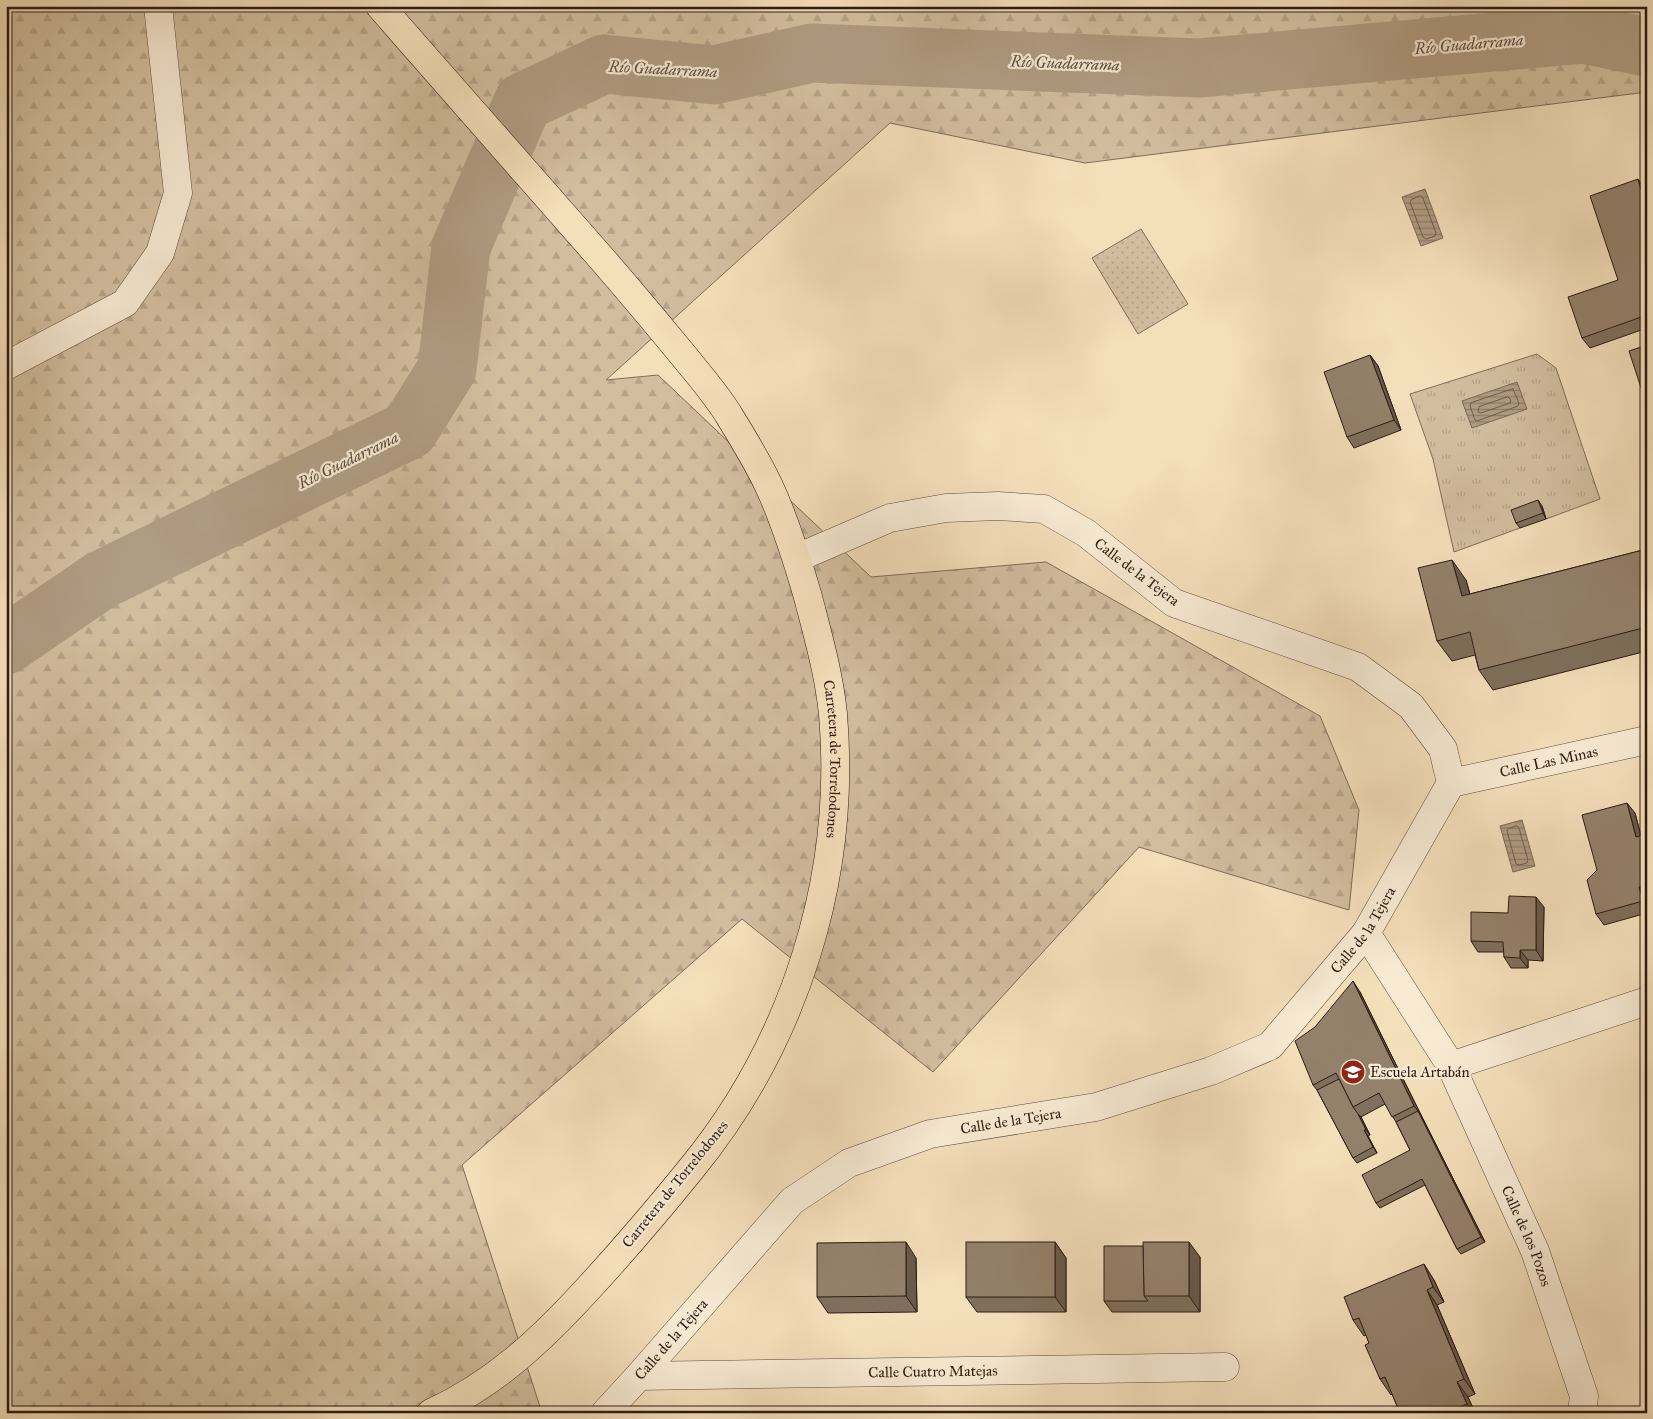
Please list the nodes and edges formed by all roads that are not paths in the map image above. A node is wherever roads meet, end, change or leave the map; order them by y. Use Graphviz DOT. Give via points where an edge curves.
graph roads {
  1 [pos="158,6"];
  2 [pos="380,6"];
  3 [pos="6,366"];
  4 [pos="797,558"];
  5 [pos="1647,740"];
  6 [pos="1451,783"];
  7 [pos="1366,933"];
  8 [pos="1647,1001"];
  9 [pos="1451,1066"];
  10 [pos="1225,1367"];
  11 [pos="639,1376"];
  12 [pos="431,1413"];
  13 [pos="605,1413"];
  14 [pos="1582,1413"];
  1 -- 3 [label="street" via="178,193 160,253 125,302"];
  2 -- 4 [label="main road, Carretera de Torrelodones" via="644,307 702,378 728,413 768,482"];
  4 -- 6 [label="street, Calle de la Tejera" via="890,518 946,508 998,506 1044,509 1086,533 1174,604 1358,667 1412,706 1443,749"];
  4 -- 12 [label="main road, Carretera de Torrelodones" via="825,658 832,713 835,791 825,878 815,924 784,1018 759,1070 704,1153 605,1270 558,1322 516,1360 467,1395"];
  5 -- 6 [label="street, Calle Las Minas"];
  6 -- 7 [label="street, Calle de la Tejera"];
  7 -- 9 [label="street, Calle de los Pozos"];
  7 -- 11 [label="street, Calle de la Tejera" via="1270,1046 1211,1071 1096,1107 930,1134 850,1163 792,1201"];
  8 -- 9 [label="street"];
  9 -- 14 [label="street, Calle de los Pozos" via="1535,1251 1584,1396"];
  10 -- 11 [label="street, Calle Cuatro Matejas"];
  11 -- 13 [label="street, Calle de la Tejera"];
}
